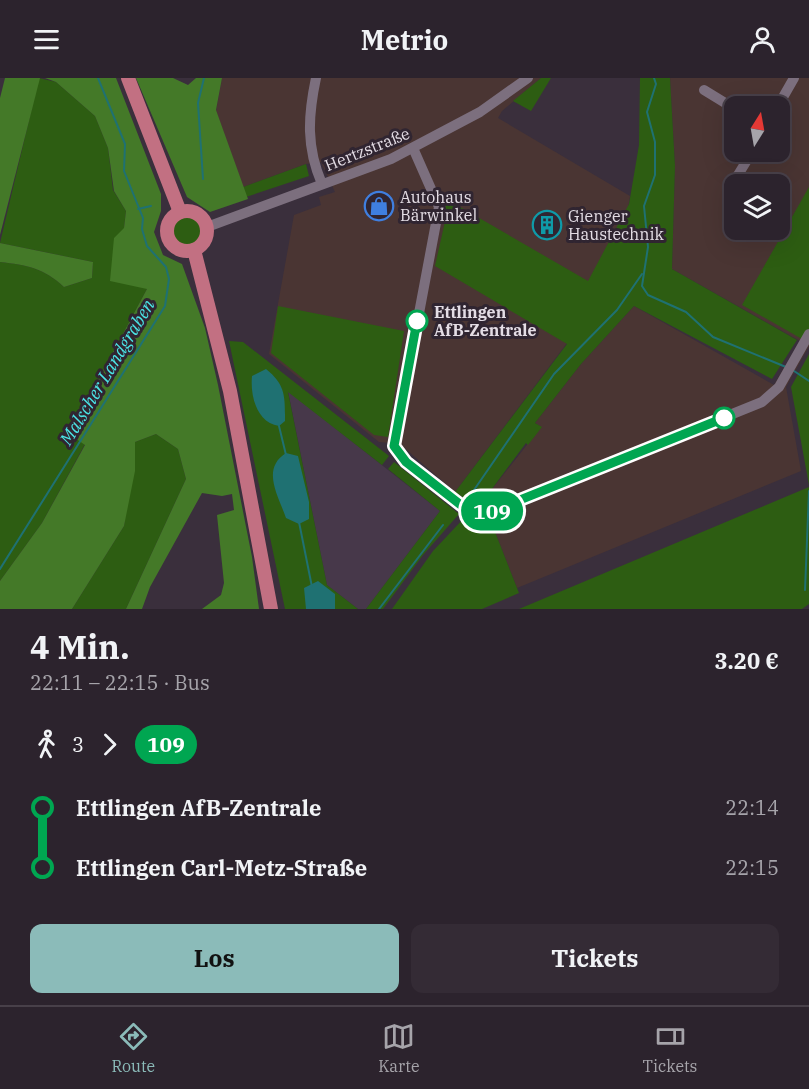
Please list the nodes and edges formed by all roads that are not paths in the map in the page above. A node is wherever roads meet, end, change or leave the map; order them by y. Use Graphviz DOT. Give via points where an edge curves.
graph roads {
  1 [pos="128,78"];
  2 [pos="316,78"];
  3 [pos="528,78"];
  4 [pos="794,78"];
  5 [pos="704,90"];
  6 [pos="784,96"];
  7 [pos="724,102"];
  8 [pos="413,148"];
  9 [pos="322,184"];
  10 [pos="180,212"];
  11 [pos="207,227"];
  12 [pos="194,250"];
  13 [pos="809,334"];
  14 [pos="271,609"];
  1 -- 10 [label="main road"];
  2 -- 9 [label="street" via="309,135"];
  3 -- 8 [label="street, Hertzstraße" via="480,112"];
  4 -- 6 [label="street"];
  5 -- 7 [label="street"];
  8 -- 9 [label="street, Hertzstraße"];
  8 -- 13 [label="street" via="439,207 394,446 406,462 466,509 477,514 490,512 752,407 774,392"];
  9 -- 11 [label="street, Hertzstraße"];
  10 -- 11 [label="main road" via="193,212"];
  10 -- 12 [label="main road" via="170,220 168,238 176,248"];
  11 -- 12 [label="main road" via="206,238"];
  12 -- 14 [label="main road" via="230,391"];
}
